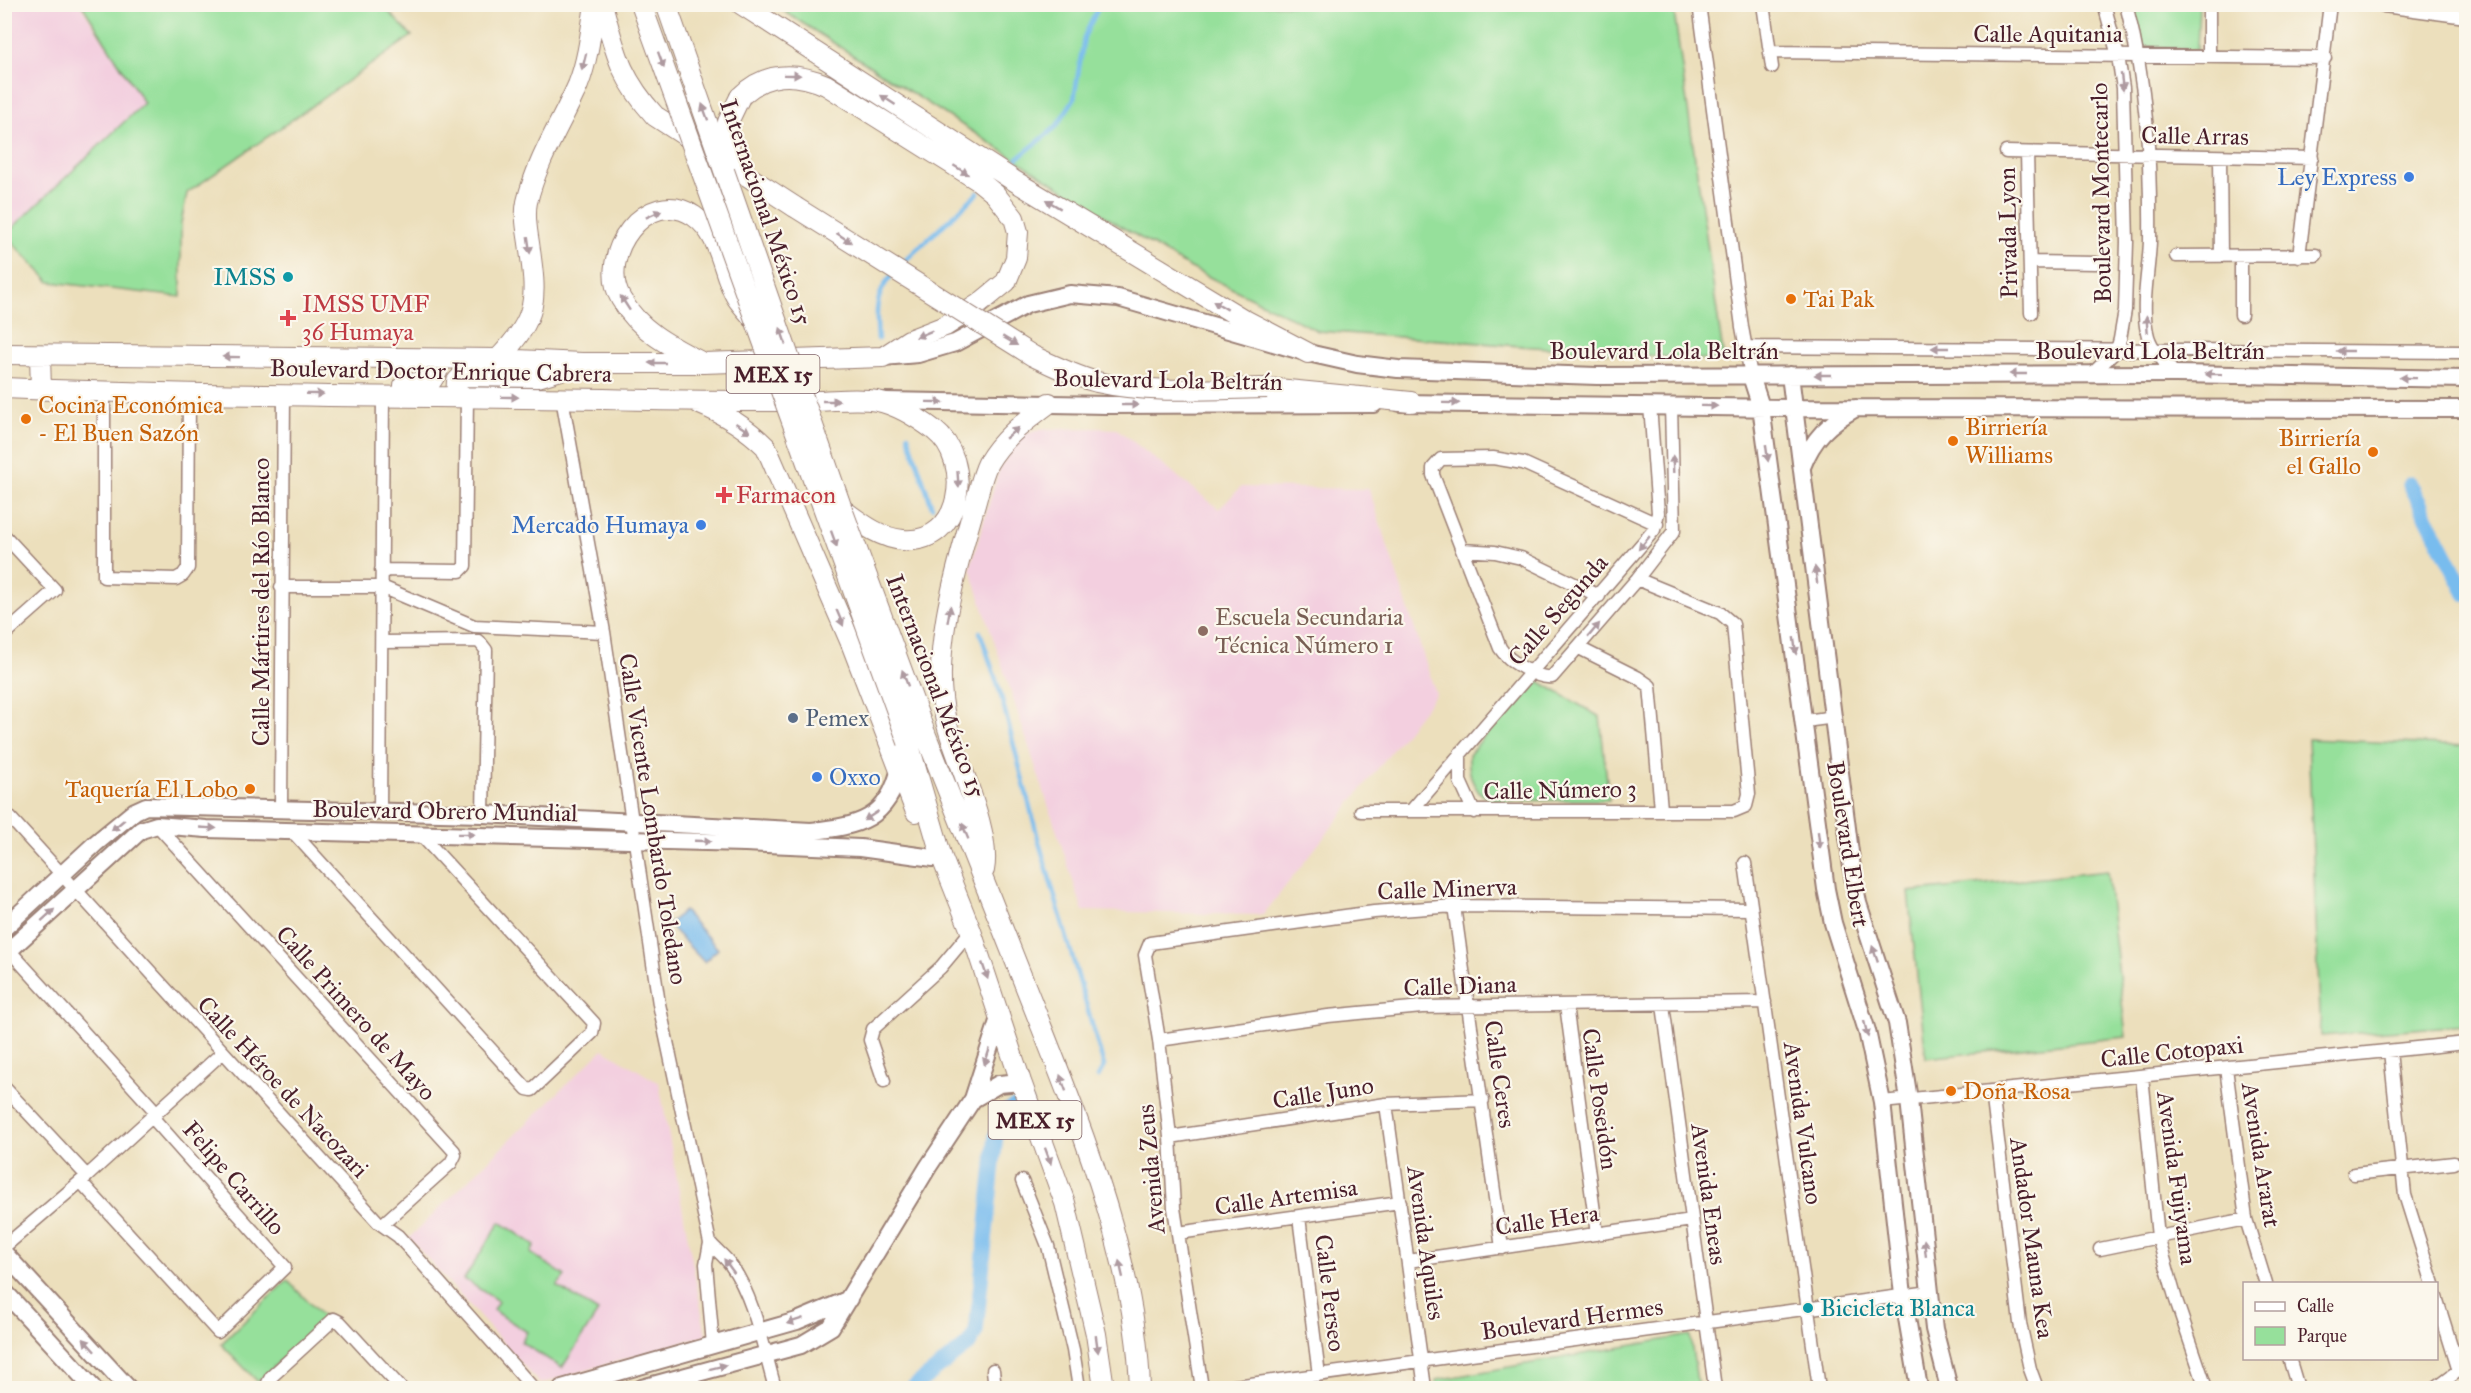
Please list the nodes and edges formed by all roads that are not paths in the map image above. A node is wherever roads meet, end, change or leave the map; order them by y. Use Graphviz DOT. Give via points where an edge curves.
graph roads {
  1 [pos="595,4"];
  2 [pos="602,4"];
  3 [pos="641,4"];
  4 [pos="666,4"];
  5 [pos="741,4"];
  6 [pos="1699,4"];
  7 [pos="1763,4"];
  8 [pos="2104,4"];
  9 [pos="2126,4"];
  10 [pos="2210,4"];
  11 [pos="2330,4"];
  12 [pos="2384,6"];
  13 [pos="2466,17"];
  14 [pos="1770,52"];
  15 [pos="2139,55"];
  16 [pos="2118,56"];
  17 [pos="2209,56"];
  18 [pos="2325,58"];
  19 [pos="1772,67"];
  20 [pos="2006,152"];
  21 [pos="2027,153"];
  22 [pos="2126,156"];
  23 [pos="2148,156"];
  24 [pos="2220,157"];
  25 [pos="2312,158"];
  26 [pos="739,208"];
  27 [pos="2299,255"];
  28 [pos="2316,255"];
  29 [pos="2176,256"];
  30 [pos="2221,256"];
  31 [pos="2241,256"];
  32 [pos="2031,262"];
  33 [pos="2096,263"];
  34 [pos="2148,287"];
  35 [pos="2125,292"];
  36 [pos="2031,313"];
  37 [pos="2241,315"];
  38 [pos="752,317"];
  39 [pos="1746,347"];
  40 [pos="2116,350"];
  41 [pos="2154,350"];
  42 [pos="2466,352"];
  43 [pos="1308,353"];
  44 [pos="4,354"];
  45 [pos="40,355"];
  46 [pos="883,357"];
  47 [pos="431,359"];
  48 [pos="498,359"];
  49 [pos="582,363"];
  50 [pos="703,363"];
  51 [pos="2093,373"];
  52 [pos="2175,374"];
  53 [pos="1790,375"];
  54 [pos="1751,376"];
  55 [pos="2466,379"];
  56 [pos="4,388"];
  57 [pos="41,390"];
  58 [pos="104,391"];
  59 [pos="189,392"];
  60 [pos="284,394"];
  61 [pos="386,395"];
  62 [pos="462,396"];
  63 [pos="562,398"];
  64 [pos="692,401"];
  65 [pos="877,401"];
  66 [pos="1411,402"];
  67 [pos="1049,403"];
  68 [pos="1650,405"];
  69 [pos="1671,405"];
  70 [pos="1761,407"];
  71 [pos="1858,407"];
  72 [pos="1794,408"];
  73 [pos="2466,409"];
  74 [pos="1801,471"];
  75 [pos="842,509"];
  76 [pos="1657,524"];
  77 [pos="4,535"];
  78 [pos="1462,550"];
  79 [pos="381,570"];
  80 [pos="1637,579"];
  81 [pos="282,587"];
  82 [pos="382,587"];
  83 [pos="1599,596"];
  84 [pos="604,632"];
  85 [pos="4,635"];
  86 [pos="383,642"];
  87 [pos="1579,648"];
  88 [pos="1532,671"];
  89 [pos="1835,717"];
  90 [pos="1805,721"];
  91 [pos="917,738"];
  92 [pos="1460,753"];
  93 [pos="900,768"];
  94 [pos="281,809"];
  95 [pos="1661,809"];
  96 [pos="339,810"];
  97 [pos="4,811"];
  98 [pos="380,811"];
  99 [pos="1361,811"];
  100 [pos="1411,811"];
  101 [pos="1474,812"];
  102 [pos="483,814"];
  103 [pos="630,820"];
  104 [pos="158,825"];
  105 [pos="292,831"];
  106 [pos="339,832"];
  107 [pos="420,834"];
  108 [pos="633,839"];
  109 [pos="933,858"];
  110 [pos="1745,863"];
  111 [pos="62,875"];
  112 [pos="982,875"];
  113 [pos="952,883"];
  114 [pos="75,890"];
  115 [pos="1454,906"];
  116 [pos="1751,909"];
  117 [pos="4,928"];
  118 [pos="971,931"];
  119 [pos="1148,945"];
  120 [pos="7,953"];
  121 [pos="1765,1002"];
  122 [pos="1469,1005"];
  123 [pos="1566,1005"];
  124 [pos="1663,1005"];
  125 [pos="1000,1015"];
  126 [pos="1159,1040"];
  127 [pos="2466,1043"];
  128 [pos="2390,1051"];
  129 [pos="222,1053"];
  130 [pos="2226,1068"];
  131 [pos="2142,1076"];
  132 [pos="884,1081"];
  133 [pos="1021,1082"];
  134 [pos="4,1087"];
  135 [pos="1992,1091"];
  136 [pos="973,1099"];
  137 [pos="1483,1100"];
  138 [pos="1909,1100"];
  139 [pos="1882,1102"];
  140 [pos="1386,1104"];
  141 [pos="155,1115"];
  142 [pos="1170,1137"];
  143 [pos="2454,1163"];
  144 [pos="2402,1169"];
  145 [pos="2354,1174"];
  146 [pos="84,1179"];
  147 [pos="1022,1181"];
  148 [pos="1400,1202"];
  149 [pos="1299,1217"];
  150 [pos="2246,1219"];
  151 [pos="1692,1220"];
  152 [pos="384,1223"];
  153 [pos="1178,1233"];
  154 [pos="1597,1234"];
  155 [pos="2158,1237"];
  156 [pos="710,1243"];
  157 [pos="4,1247"];
  158 [pos="1502,1248"];
  159 [pos="2100,1249"];
  160 [pos="4,1253"];
  161 [pos="1408,1261"];
  162 [pos="2265,1282"];
  163 [pos="2432,1282"];
  164 [pos="4,1291"];
  165 [pos="1930,1292"];
  166 [pos="1903,1295"];
  167 [pos="849,1299"];
  168 [pos="2438,1301"];
  169 [pos="1808,1308"];
  170 [pos="1706,1322"];
  171 [pos="759,1331"];
  172 [pos="712,1345"];
  173 [pos="765,1355"];
  174 [pos="2289,1360"];
  175 [pos="1421,1361"];
  176 [pos="2463,1368"];
  177 [pos="993,1370"];
  178 [pos="1319,1375"];
  179 [pos="270,1386"];
  180 [pos="2204,1388"];
  181 [pos="93,1389"];
  182 [pos="128,1389"];
  183 [pos="401,1389"];
  184 [pos="533,1389"];
  185 [pos="562,1389"];
  186 [pos="642,1389"];
  187 [pos="775,1389"];
  188 [pos="995,1389"];
  189 [pos="1079,1389"];
  190 [pos="1104,1389"];
  191 [pos="1140,1389"];
  192 [pos="1202,1389"];
  193 [pos="1221,1389"];
  194 [pos="1425,1389"];
  195 [pos="1714,1389"];
  196 [pos="1819,1389"];
  197 [pos="1919,1389"];
  198 [pos="1949,1389"];
  199 [pos="2037,1389"];
  200 [pos="2298,1389"];
  201 [pos="2434,1389"];
  1 -- 48 [label="main road, one-way" via="579,82 537,170 527,204 525,220 535,284 534,306 519,337"];
  2 -- 66 [label="main road, one-way, bridge" via="620,69 637,97 655,116 993,332 1065,371 1098,382 1178,390 1267,388"];
  3 -- 38 [label="main road, Internacional México 15 / MEX 15, one-way, bridge"];
  26 -- 4 [label="main road, Internacional México 15 / MEX 15, one-way, bridge"];
  43 -- 5 [label="main road, one-way" via="1243,319 1013,180"];
  6 -- 39 [label="street"];
  7 -- 14 [label="street"];
  8 -- 16 [label="street, Boulevard Montecarlo"];
  9 -- 15 [label="street, Boulevard Montecarlo"];
  10 -- 17 [label="street"];
  11 -- 18 [label="street"];
  12 -- 13 [label="street"];
  14 -- 16 [label="street, Calle Aquitania"];
  14 -- 19 [label="street"];
  15 -- 16 [label="street, Calle Aquitania"];
  15 -- 17 [label="street, Calle Aquitania"];
  15 -- 23 [label="street, Boulevard Montecarlo"];
  16 -- 22 [label="street, Boulevard Montecarlo, one-way"];
  17 -- 18 [label="street, Calle Aquitania"];
  18 -- 25 [label="street"];
  20 -- 21 [label="street, Calle Arras"];
  21 -- 22 [label="street, Calle Arras"];
  21 -- 32 [label="street, Privada Lyon"];
  22 -- 23 [label="street, Calle Arras"];
  22 -- 35 [label="street, Boulevard Montecarlo"];
  23 -- 24 [label="street, Calle Arras"];
  23 -- 34 [label="street, Boulevard Montecarlo"];
  24 -- 25 [label="street, Calle Arras"];
  24 -- 30 [label="street"];
  25 -- 27 [label="street"];
  26 -- 46 [label="main road, one-way, bridge" via="739,189 726,135 728,122 740,97 761,80 786,74 826,85 995,194 1014,218 1018,232 1016,258 1006,282 953,320"];
  75 -- 26 [label="main road, Internacional México 15 / MEX 15, one-way, bridge"];
  27 -- 28 [label="street"];
  27 -- 31 [label="street"];
  29 -- 30 [label="street"];
  30 -- 31 [label="street"];
  31 -- 37 [label="street"];
  32 -- 33 [label="street"];
  32 -- 36 [label="street, Privada Lyon"];
  34 -- 35 [label="street"];
  41 -- 34 [label="street, Boulevard Montecarlo, one-way" via="2146,321"];
  35 -- 40 [label="street, Boulevard Montecarlo" via="2123,326"];
  50 -- 38 [label="main road, one-way" via="642,327 620,298 617,254 631,226 656,210 673,208 693,215 713,234 736,297"];
  38 -- 91 [label="main road, Internacional México 15 / MEX 15, one-way, bridge"];
  40 -- 39 [label="street, one-way"];
  39 -- 54 [label="street"];
  40 -- 41 [label="street"];
  40 -- 51 [label="street"];
  42 -- 41 [label="street, one-way"];
  41 -- 52 [label="street, Boulevard Montecarlo"];
  43 -- 46 [label="street, Boulevard Lola Beltrán" via="1118,298 1070,294 1028,304 955,343 918,354"];
  43 -- 54 [label="street, Boulevard Lola Beltrán" via="1398,369 1597,376"];
  44 -- 45 [label="main road, Boulevard Doctor Enrique Cabrera"];
  47 -- 45 [label="main road, Boulevard Doctor Enrique Cabrera, one-way"];
  45 -- 57 [label="main road"];
  46 -- 50 [label="main road, Boulevard Doctor Enrique Cabrera"];
  47 -- 48 [label="main road, Boulevard Doctor Enrique Cabrera"];
  47 -- 61 [label="main road" via="437,372 432,380 403,386"];
  48 -- 49 [label="main road, Boulevard Doctor Enrique Cabrera"];
  50 -- 49 [label="main road, Boulevard Doctor Enrique Cabrera, one-way"];
  49 -- 62 [label="main road" via="550,375 462,376 457,381"];
  51 -- 52 [label="street, Boulevard Lola Beltrán"];
  51 -- 53 [label="street, Boulevard Lola Beltrán, one-way"];
  55 -- 52 [label="street, Boulevard Lola Beltrán, one-way"];
  53 -- 54 [label="street, Boulevard Lola Beltrán"];
  53 -- 72 [label="street, Boulevard Elbert"];
  54 -- 70 [label="street, Boulevard Elbert"];
  56 -- 57 [label="main road, Boulevard Doctor Enrique Cabrera"];
  57 -- 58 [label="main road, Boulevard Doctor Enrique Cabrera"];
  58 -- 59 [label="main road, Boulevard Doctor Enrique Cabrera"];
  58 -- 59 [label="street" via="104,577 176,579 188,568"];
  59 -- 60 [label="main road, Boulevard Doctor Enrique Cabrera"];
  60 -- 61 [label="main road, Boulevard Doctor Enrique Cabrera, one-way"];
  60 -- 81 [label="street, Calle Mártires del Río Blanco"];
  61 -- 62 [label="main road, Boulevard Doctor Enrique Cabrera"];
  61 -- 79 [label="street"];
  62 -- 63 [label="main road, Boulevard Doctor Enrique Cabrera, one-way"];
  62 -- 79 [label="street" via="465,566 460,571"];
  63 -- 64 [label="main road, Boulevard Doctor Enrique Cabrera"];
  63 -- 84 [label="street, Calle Vicente Lombardo Toledano"];
  64 -- 65 [label="main road, Boulevard Doctor Enrique Cabrera, one-way"];
  64 -- 93 [label="main road, one-way" via="718,411 766,447"];
  65 -- 67 [label="street, Boulevard Lola Beltrán, one-way"];
  65 -- 75 [label="main road, one-way" via="916,417 943,437 957,463 959,490 951,515 940,528 909,541 868,528"];
  67 -- 66 [label="street, Boulevard Lola Beltrán, one-way" via="1352,406"];
  66 -- 68 [label="street, Boulevard Lola Beltrán, one-way"];
  112 -- 67 [label="main road, one-way" via="984,843 946,720 941,689 942,655 959,558 987,465 1004,439"];
  68 -- 69 [label="street, Boulevard Lola Beltrán"];
  68 -- 76 [label="street"];
  69 -- 70 [label="street, Boulevard Lola Beltrán, one-way"];
  80 -- 69 [label="street, Calle Segunda, one-way" via="1671,537 1675,525"];
  70 -- 72 [label="street, Boulevard Lola Beltrán"];
  70 -- 90 [label="street, Boulevard Elbert, one-way"];
  71 -- 72 [label="street, Boulevard Lola Beltrán"];
  71 -- 73 [label="street, Boulevard Lola Beltrán"];
  71 -- 74 [label="street" via="1820,433 1808,450"];
  72 -- 74 [label="street, Boulevard Elbert"];
  89 -- 74 [label="street, Boulevard Elbert, one-way"];
  91 -- 75 [label="main road, Internacional México 15 / MEX 15, one-way, bridge"];
  76 -- 78 [label="street" via="1523,463 1492,458 1441,459 1436,462 1433,475"];
  76 -- 83 [label="street, Calle Segunda, one-way"];
  77 -- 85 [label="street" via="55,590"];
  78 -- 83 [label="street" via="1521,558"];
  78 -- 88 [label="street" via="1500,648"];
  79 -- 82 [label="street"];
  87 -- 80 [label="street, Calle Segunda, one-way"];
  80 -- 95 [label="street, Calle Número 3" via="1720,613 1733,624 1749,794 1746,806 1734,811"];
  81 -- 82 [label="street"];
  81 -- 94 [label="street, Calle Mártires del Río Blanco"];
  82 -- 84 [label="street" via="474,626"];
  82 -- 86 [label="street"];
  83 -- 88 [label="street, Calle Segunda"];
  84 -- 103 [label="street, Calle Vicente Lombardo Toledano"];
  86 -- 98 [label="street"];
  86 -- 102 [label="street" via="484,644"];
  87 -- 88 [label="street, Calle Segunda" via="1555,675 1548,678"];
  87 -- 95 [label="street" via="1650,686"];
  88 -- 92 [label="street, Calle Segunda"];
  89 -- 90 [label="street"];
  138 -- 89 [label="street, Boulevard Elbert, one-way" via="1897,1023 1858,903"];
  90 -- 139 [label="street, Boulevard Elbert, one-way" via="1829,910 1867,1031"];
  112 -- 91 [label="main road, Internacional México 15 / MEX 15, one-way"];
  91 -- 113 [label="main road, Internacional México 15 / MEX 15"];
  92 -- 100 [label="street, Calle Segunda"];
  92 -- 101 [label="street" via="1460,781"];
  93 -- 103 [label="street, Boulevard Obrero Mundial, one-way" via="885,805 866,820 851,825 811,831"];
  93 -- 109 [label="main road"];
  94 -- 96 [label="street, Boulevard Obrero Mundial"];
  94 -- 111 [label="street, Boulevard Obrero Mundial, one-way" via="146,806 135,811"];
  95 -- 101 [label="street, Calle Número 3"];
  96 -- 98 [label="street, Boulevard Obrero Mundial"];
  96 -- 106 [label="street"];
  97 -- 111 [label="street, Calle Héroe de Nacozari"];
  98 -- 102 [label="street, Boulevard Obrero Mundial"];
  99 -- 100 [label="street, Calle Número 3"];
  100 -- 101 [label="street, Calle Número 3"];
  102 -- 103 [label="street, Boulevard Obrero Mundial"];
  103 -- 108 [label="street, Calle Vicente Lombardo Toledano"];
  104 -- 105 [label="street, Boulevard Obrero Mundial, one-way"];
  104 -- 114 [label="street, Boulevard Obrero Mundial" via="141,830"];
  104 -- 152 [label="street, Calle Primero de Mayo" via="454,1151 451,1164"];
  105 -- 106 [label="street, Boulevard Obrero Mundial"];
  105 -- 107 [label="street" via="530,1091 592,1033 594,1023"];
  106 -- 107 [label="street, Boulevard Obrero Mundial"];
  107 -- 108 [label="street, Boulevard Obrero Mundial, one-way"];
  108 -- 109 [label="street, Boulevard Obrero Mundial, one-way" via="843,847"];
  108 -- 156 [label="street, Calle Vicente Lombardo Toledano" via="659,1004"];
  109 -- 113 [label="main road" via="942,877"];
  110 -- 116 [label="street, Avenida Vulcano"];
  111 -- 114 [label="street, Calle Héroe de Nacozari"];
  111 -- 117 [label="street, Boulevard Obrero Mundial"];
  191 -- 112 [label="main road, Internacional México 15 / MEX 15, one-way" via="1138,1346 1099,1185"];
  113 -- 118 [label="main road, Internacional México 15 / MEX 15"];
  120 -- 114 [label="street, Boulevard Obrero Mundial, one-way"];
  114 -- 129 [label="street, Calle Héroe de Nacozari"];
  115 -- 116 [label="street, Calle Minerva"];
  115 -- 119 [label="street, Calle Minerva" via="1154,940"];
  115 -- 122 [label="street, Calle Ceres"];
  116 -- 121 [label="street, Avenida Vulcano"];
  118 -- 125 [label="main road, Internacional México 15 / MEX 15, one-way"];
  118 -- 132 [label="street" via="941,967 873,1029 870,1040"];
  119 -- 126 [label="street, Avenida Zeus" via="1145,955"];
  120 -- 141 [label="street, Felipe Carrillo"];
  121 -- 124 [label="street, Calle Diana"];
  121 -- 169 [label="street, Avenida Vulcano"];
  122 -- 123 [label="street, Calle Diana"];
  122 -- 126 [label="street, Calle Diana" via="1328,1016"];
  122 -- 137 [label="street, Calle Ceres"];
  123 -- 124 [label="street, Calle Diana"];
  123 -- 154 [label="street, Calle Poseidón"];
  124 -- 151 [label="street, Avenida Eneas"];
  125 -- 133 [label="main road, Internacional México 15 / MEX 15"];
  125 -- 136 [label="street, one-way"];
  126 -- 142 [label="street, Avenida Zeus"];
  127 -- 128 [label="street, Calle Cotopaxi"];
  128 -- 130 [label="street, Calle Cotopaxi"];
  128 -- 144 [label="street"];
  129 -- 141 [label="street"];
  129 -- 152 [label="street, Calle Héroe de Nacozari" via="378,1222"];
  130 -- 131 [label="street, Calle Cotopaxi"];
  130 -- 150 [label="street, Avenida Ararat"];
  131 -- 135 [label="street, Calle Cotopaxi"];
  131 -- 155 [label="street, Avenida Fujiyama"];
  133 -- 136 [label="street" via="999,1084"];
  133 -- 190 [label="main road, Internacional México 15 / MEX 15, one-way" via="1065,1203 1096,1334"];
  134 -- 146 [label="street"];
  135 -- 138 [label="street, Calle Cotopaxi"];
  135 -- 199 [label="street, Andador Mauna Kea" via="2020,1323"];
  136 -- 167 [label="street"];
  137 -- 140 [label="street, Calle Juno"];
  137 -- 158 [label="street, Calle Ceres"];
  138 -- 139 [label="street, Calle Cotopaxi"];
  165 -- 138 [label="street, Boulevard Elbert, one-way"];
  139 -- 166 [label="street, Boulevard Elbert"];
  140 -- 142 [label="street, Calle Juno"];
  140 -- 148 [label="street, Avenida Aquiles"];
  141 -- 146 [label="street"];
  141 -- 146 [label="street, Felipe Carrillo" via="285,1267 218,1332"];
  142 -- 153 [label="street, Avenida Zeus"];
  143 -- 144 [label="street"];
  144 -- 145 [label="street"];
  144 -- 163 [label="street"];
  146 -- 157 [label="street"];
  147 -- 189 [label="street" via="1048,1246"];
  148 -- 149 [label="street, Calle Artemisa"];
  148 -- 161 [label="street, Avenida Aquiles"];
  149 -- 153 [label="street, Calle Artemisa"];
  149 -- 178 [label="street, Calle Perseo"];
  150 -- 155 [label="street"];
  150 -- 162 [label="street, Avenida Ararat"];
  151 -- 154 [label="street, Calle Hera"];
  151 -- 170 [label="street, Avenida Eneas"];
  152 -- 184 [label="street, Calle Héroe de Nacozari"];
  153 -- 192 [label="street, Avenida Zeus"];
  154 -- 158 [label="street, Calle Hera"];
  155 -- 159 [label="street"];
  155 -- 180 [label="street, Avenida Fujiyama"];
  171 -- 156 [label="street, one-way" via="740,1282"];
  156 -- 172 [label="street, Calle Vicente Lombardo Toledano" via="706,1264"];
  158 -- 161 [label="street, Calle Hera"];
  182 -- 160 [label="street, one-way"];
  161 -- 175 [label="street, Avenida Aquiles"];
  164 -- 181 [label="street"];
  165 -- 166 [label="street, Boulevard Hermes"];
  165 -- 198 [label="street, Boulevard Elbert"];
  166 -- 169 [label="street, Boulevard Hermes"];
  166 -- 197 [label="street, Boulevard Elbert"];
  167 -- 171 [label="street, one-way"];
  167 -- 173 [label="street" via="831,1327 801,1345"];
  168 -- 176 [label="street"];
  169 -- 170 [label="street, Boulevard Hermes"];
  169 -- 196 [label="street, Avenida Vulcano"];
  170 -- 175 [label="street, Boulevard Hermes"];
  170 -- 195 [label="street, Avenida Eneas"];
  171 -- 172 [label="street"];
  171 -- 173 [label="street"];
  172 -- 185 [label="street"];
  186 -- 173 [label="street, one-way"];
  173 -- 187 [label="street"];
  174 -- 200 [label="street"];
  175 -- 178 [label="street, Boulevard Hermes"];
  175 -- 194 [label="street, Avenida Aquiles"];
  176 -- 201 [label="street"];
  177 -- 188 [label="street"];
  178 -- 193 [label="street, Boulevard Hermes"];
  179 -- 183 [label="street" via="271,1377 334,1319"];
}
